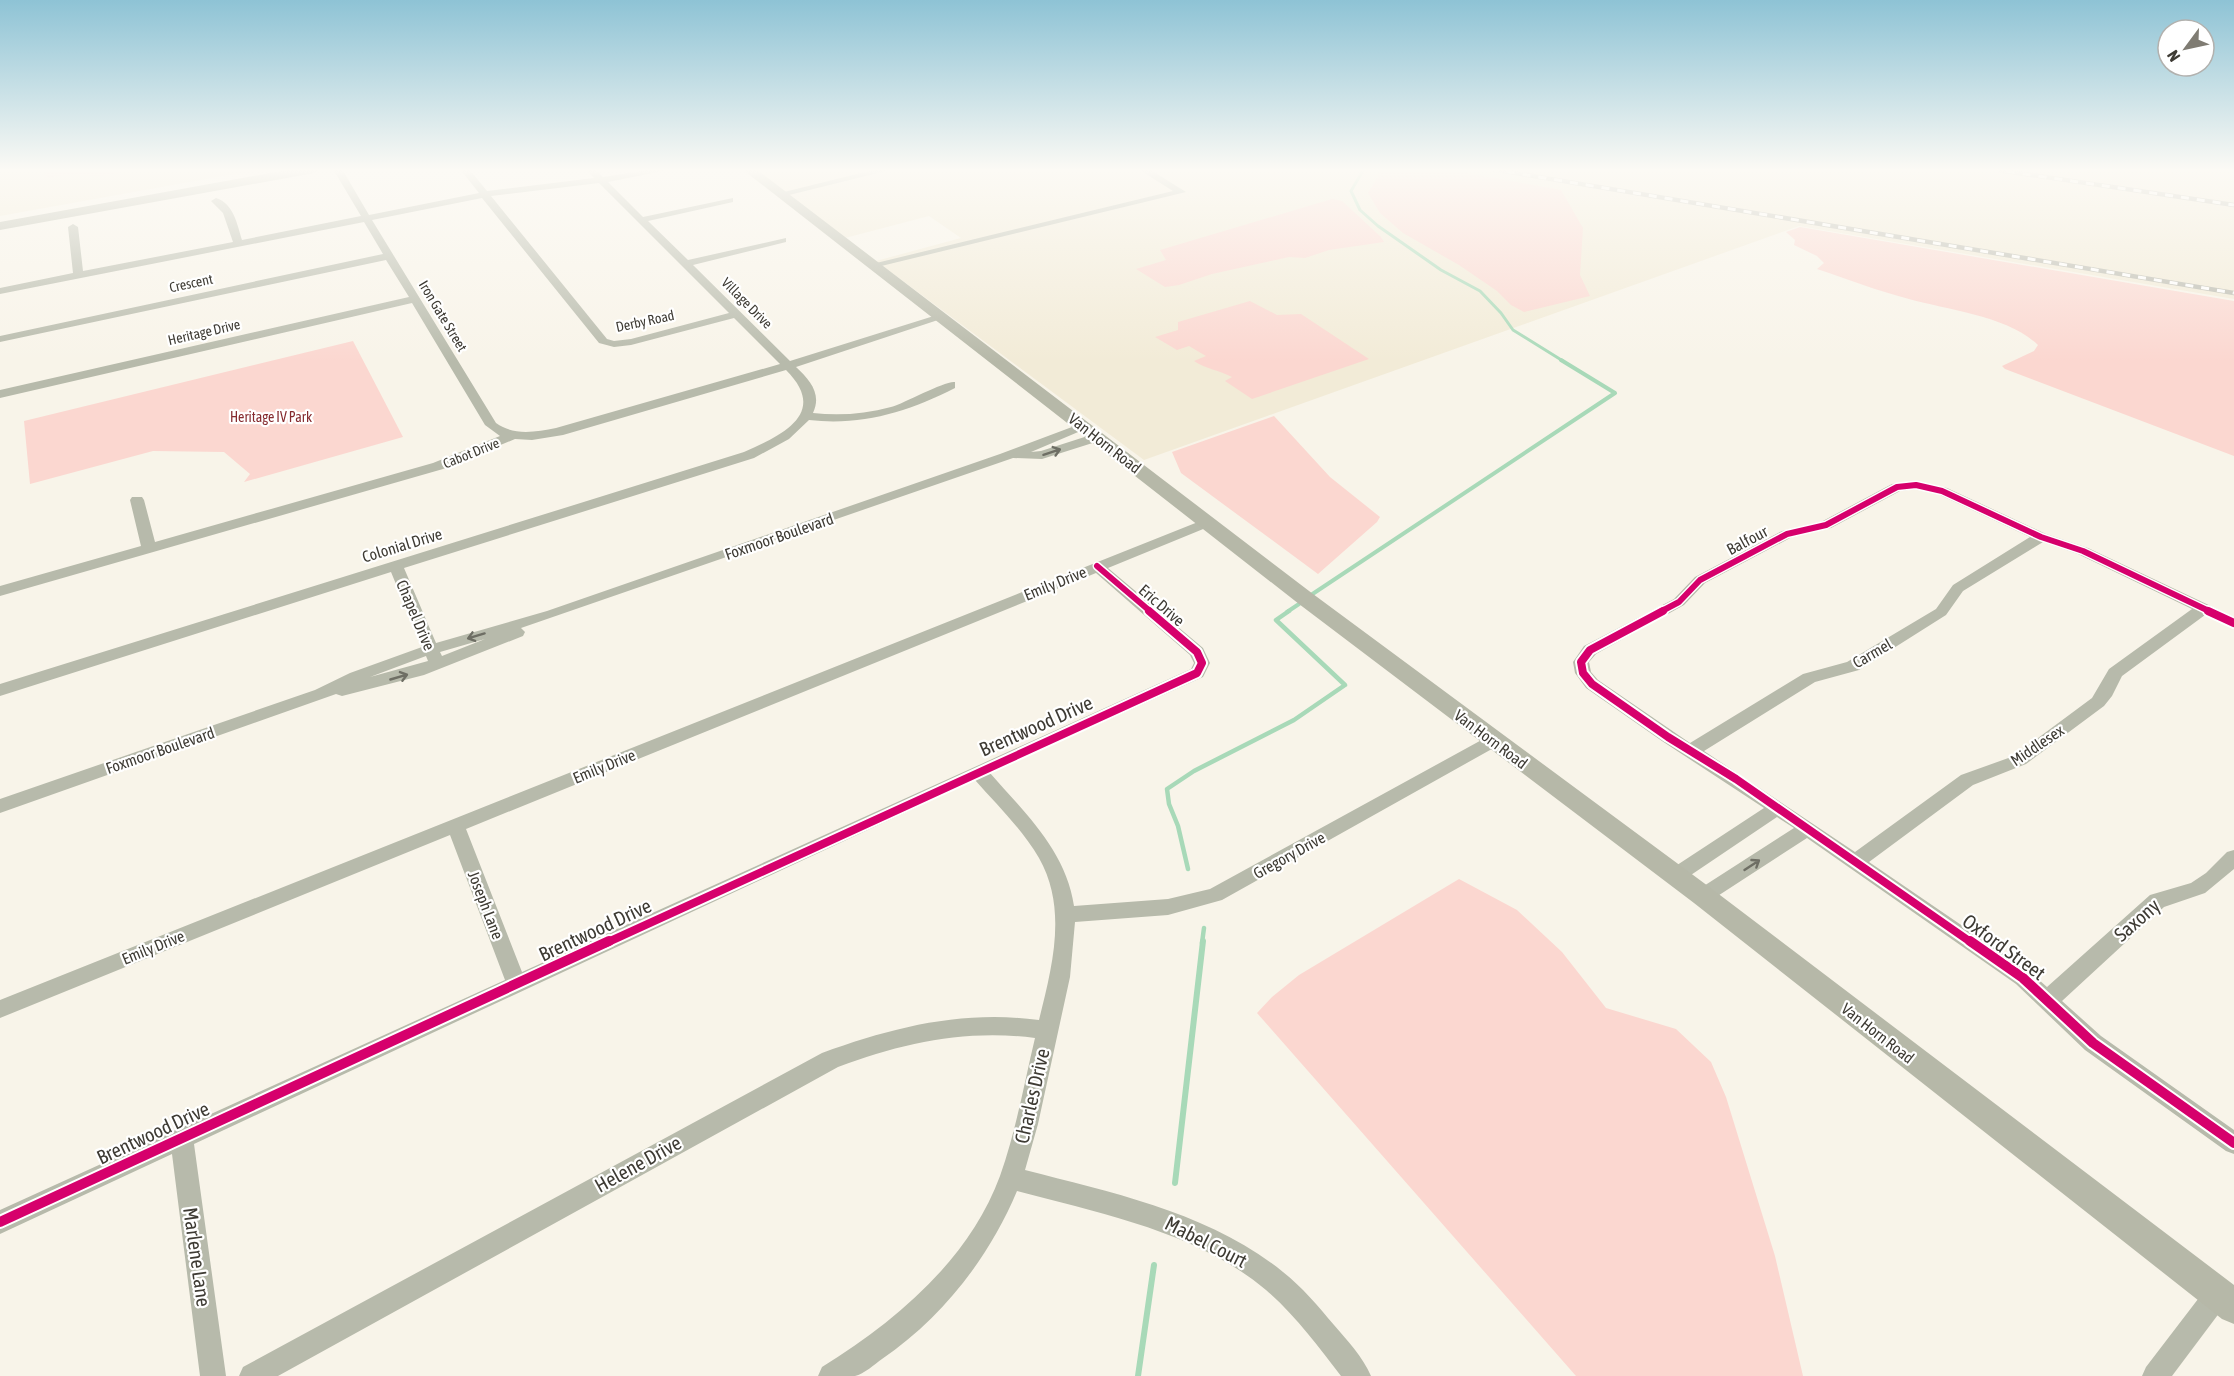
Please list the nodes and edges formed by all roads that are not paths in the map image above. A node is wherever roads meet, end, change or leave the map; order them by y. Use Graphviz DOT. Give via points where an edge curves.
graph roads {
  1 [pos="74,233"];
  2 [pos="235,233"];
  3 [pos="288,233"];
  4 [pos="375,233"];
  5 [pos="515,233"];
  6 [pos="655,233"];
  7 [pos="832,233"];
  8 [pos="1007,233"];
  9 [pos="782,240"];
  10 [pos="238,243"];
  11 [pos="389,256"];
  12 [pos="686,264"];
  13 [pos="873,265"];
  14 [pos="78,275"];
  15 [pos="0,291"];
  16 [pos="415,299"];
  17 [pos="736,314"];
  18 [pos="941,317"];
  19 [pos="0,339"];
  20 [pos="789,365"];
  21 [pos="951,386"];
  22 [pos="0,394"];
  23 [pos="805,416"];
  24 [pos="1090,432"];
  25 [pos="514,435"];
  26 [pos="137,500"];
  27 [pos="1208,522"];
  28 [pos="2042,537"];
  29 [pos="149,549"];
  30 [pos="396,566"];
  31 [pos="1097,566"];
  32 [pos="0,591"];
  33 [pos="2204,608"];
  34 [pos="552,614"];
  35 [pos="2234,623"];
  36 [pos="430,649"];
  37 [pos="437,665"];
  38 [pos="1201,666"];
  39 [pos="0,690"];
  40 [pos="321,694"];
  41 [pos="1493,741"];
  42 [pos="1690,751"];
  43 [pos="978,771"];
  44 [pos="0,806"];
  45 [pos="1778,808"];
  46 [pos="456,826"];
  47 [pos="1807,829"];
  48 [pos="2234,857"];
  49 [pos="1855,862"];
  50 [pos="1676,876"];
  51 [pos="1703,896"];
  52 [pos="1066,915"];
  53 [pos="517,985"];
  54 [pos="2048,999"];
  55 [pos="0,1009"];
  56 [pos="1047,1030"];
  57 [pos="182,1138"];
  58 [pos="2234,1143"];
  59 [pos="1011,1178"];
  60 [pos="0,1222"];
  61 [pos="2226,1301"];
  62 [pos="213,1376"];
  63 [pos="252,1376"];
  64 [pos="831,1376"];
  65 [pos="1358,1376"];
  66 [pos="2155,1376"];
  1 -- 14 [label="street"];
  2 -- 10 [label="street"];
  3 -- 10 [label="street"];
  4 -- 11 [label="street, Iron Gate Street"];
  5 -- 17 [label="street, Derby Road" via="603,341 631,342"];
  6 -- 12 [label="street, Village Drive"];
  7 -- 13 [label="main road, Van Horn Road"];
  8 -- 13 [label="street"];
  9 -- 12 [label="street"];
  10 -- 14 [label="street"];
  11 -- 16 [label="street, Iron Gate Street"];
  11 -- 19 [label="street, Crescent"];
  12 -- 17 [label="street, Village Drive"];
  13 -- 18 [label="main road, Van Horn Road"];
  14 -- 15 [label="street"];
  16 -- 22 [label="street, Heritage Drive"];
  16 -- 25 [label="street, Iron Gate Street" via="491,425 497,431"];
  17 -- 20 [label="street, Village Drive"];
  18 -- 20 [label="street, Cabot Drive"];
  18 -- 24 [label="main road, Van Horn Road"];
  20 -- 23 [label="street, Village Drive" via="810,391"];
  20 -- 25 [label="street, Cabot Drive" via="558,432"];
  21 -- 23 [label="street" via="878,416"];
  23 -- 30 [label="street, Colonial Drive" via="784,437 749,455"];
  24 -- 27 [label="main road, Van Horn Road"];
  24 -- 34 [label="street, Foxmoor Boulevard" via="1042,455 1005,457"];
  25 -- 29 [label="street, Cabot Drive" via="438,466"];
  26 -- 29 [label="street"];
  27 -- 31 [label="street, Emily Drive"];
  27 -- 41 [label="main road, Van Horn Road"];
  28 -- 33 [label="street, Balfour" via="2083,551"];
  28 -- 42 [label="street, Carmel" via="1958,588 1941,612 1863,660 1809,678"];
  28 -- 42 [label="street, Balfour" via="1942,491 1900,486 1826,525 1787,534 1700,580 1679,602 1583,656 1581,668 1592,684"];
  29 -- 32 [label="street, Cabot Drive"];
  30 -- 36 [label="street, Chapel Drive"];
  30 -- 39 [label="street, Colonial Drive"];
  31 -- 38 [label="street, Eric Drive" via="1197,652"];
  31 -- 46 [label="street, Emily Drive"];
  33 -- 35 [label="street"];
  33 -- 49 [label="street, Middlesex" via="2115,673 2098,702 2020,760 1967,780"];
  34 -- 36 [label="street, Foxmoor Boulevard, one-way"];
  34 -- 37 [label="street, Foxmoor Boulevard"];
  36 -- 37 [label="street, Chapel Drive"];
  36 -- 40 [label="street, Foxmoor Boulevard" via="376,668"];
  40 -- 37 [label="street, Foxmoor Boulevard, one-way"];
  38 -- 43 [label="street, Brentwood Drive" via="1191,677"];
  40 -- 44 [label="street, Foxmoor Boulevard"];
  41 -- 50 [label="main road, Van Horn Road"];
  41 -- 52 [label="street, Gregory Drive" via="1215,895 1168,907"];
  42 -- 45 [label="street, Balfour"];
  43 -- 52 [label="street, Charles Drive" via="1045,853 1059,882"];
  43 -- 53 [label="street, Brentwood Drive"];
  45 -- 47 [label="street, Balfour"];
  45 -- 50 [label="street"];
  46 -- 53 [label="street, Joseph Lane"];
  46 -- 55 [label="street, Emily Drive"];
  47 -- 49 [label="street, Oxford Street"];
  51 -- 47 [label="street, one-way"];
  48 -- 54 [label="street, Saxony" via="2207,883 2157,901"];
  49 -- 54 [label="street, Oxford Street"];
  50 -- 51 [label="main road, Van Horn Road"];
  51 -- 61 [label="main road, Van Horn Road"];
  52 -- 56 [label="street, Charles Drive" via="1063,962"];
  53 -- 57 [label="street, Brentwood Drive"];
  54 -- 58 [label="street, Oxford Street" via="2093,1043"];
  56 -- 59 [label="street, Charles Drive"];
  56 -- 63 [label="street, Helene Drive" via="968,1024 940,1027 896,1036 830,1060"];
  57 -- 60 [label="street, Brentwood Drive"];
  57 -- 62 [label="street, Marlene Lane"];
  59 -- 64 [label="street, Charles Drive" via="976,1246 929,1301 886,1340"];
  59 -- 65 [label="street, Mabel Court" via="1165,1220 1221,1245 1275,1282"];
  61 -- 66 [label="street"];
}
